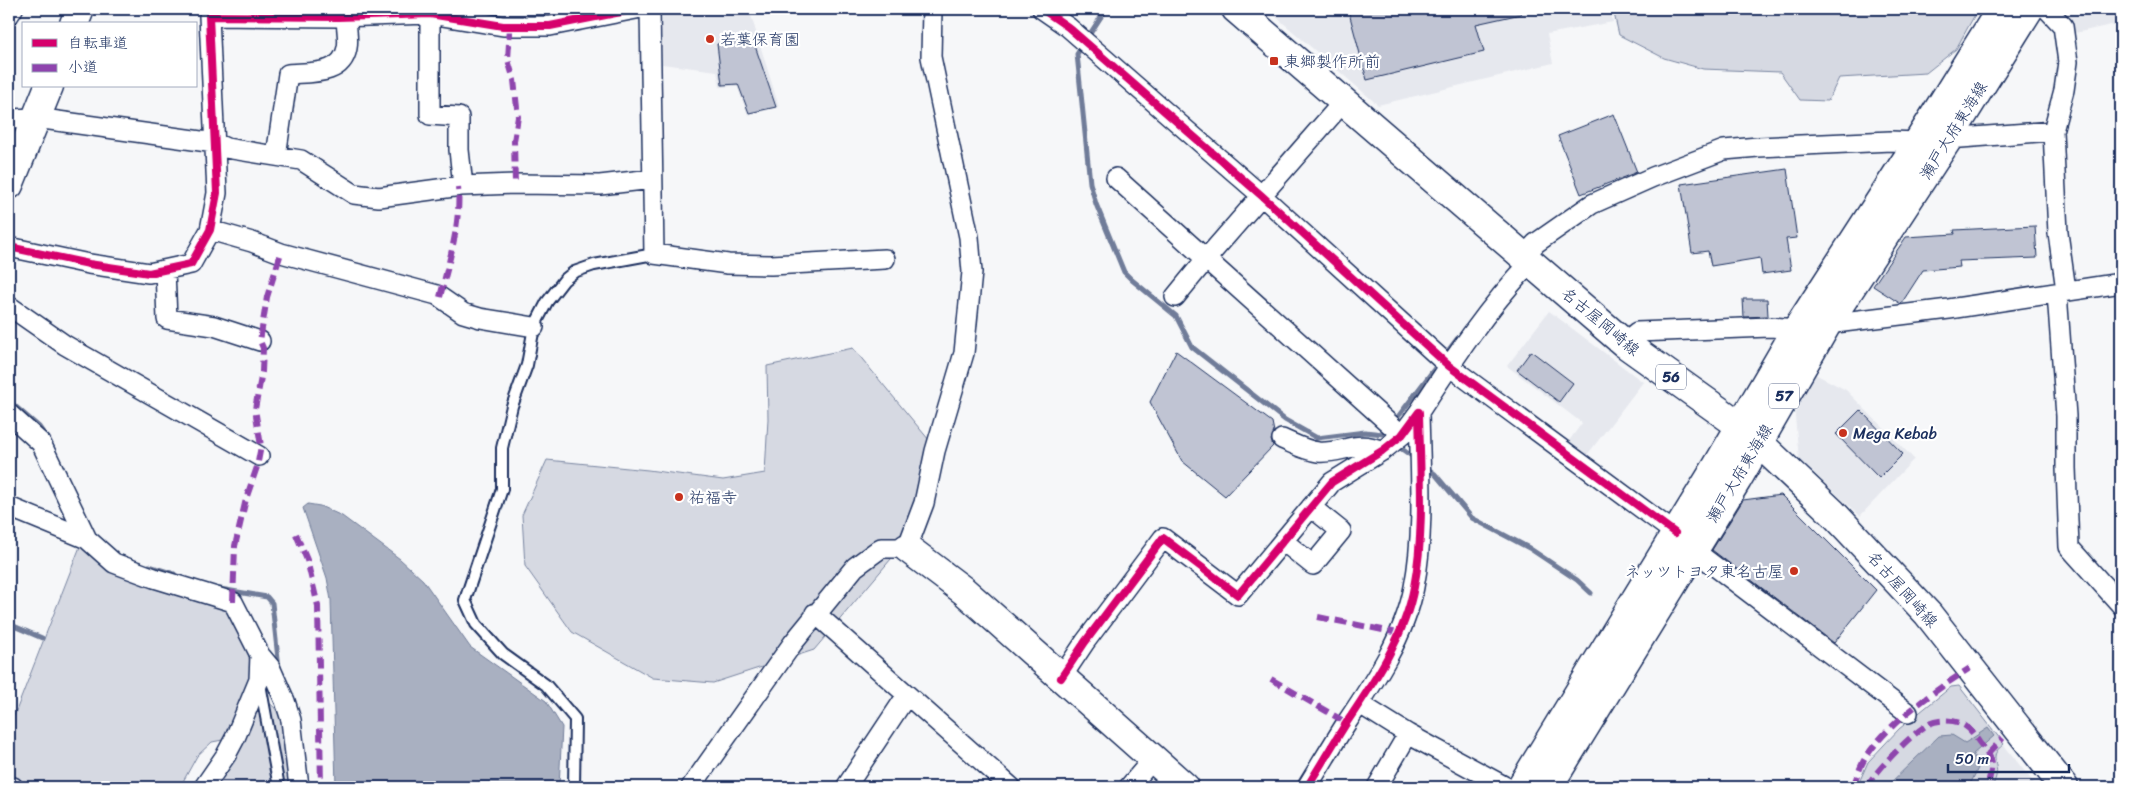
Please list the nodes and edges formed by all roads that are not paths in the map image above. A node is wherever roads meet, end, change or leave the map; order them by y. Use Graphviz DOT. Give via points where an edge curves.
graph roads {
  1 [pos="13,9"];
  2 [pos="80,9"];
  3 [pos="636,9"];
  4 [pos="650,9"];
  5 [pos="932,9"];
  6 [pos="1042,9"];
  7 [pos="1236,9"];
  8 [pos="2000,9"];
  9 [pos="2028,9"];
  10 [pos="2047,9"];
  11 [pos="430,11"];
  12 [pos="209,12"];
  13 [pos="9,15"];
  14 [pos="346,17"];
  15 [pos="75,22"];
  16 [pos="48,88"];
  17 [pos="1344,101"];
  18 [pos="36,118"];
  19 [pos="9,119"];
  20 [pos="2053,131"];
  21 [pos="1948,139"];
  22 [pos="1918,142"];
  23 [pos="215,143"];
  24 [pos="276,156"];
  25 [pos="1116,178"];
  26 [pos="652,179"];
  27 [pos="9,185"];
  28 [pos="463,186"];
  29 [pos="1262,196"];
  30 [pos="210,230"];
  31 [pos="9,247"];
  32 [pos="654,254"];
  33 [pos="885,259"];
  34 [pos="1206,259"];
  35 [pos="1527,259"];
  36 [pos="166,270"];
  37 [pos="2121,283"];
  38 [pos="2061,292"];
  39 [pos="1175,297"];
  40 [pos="9,306"];
  41 [pos="1827,324"];
  42 [pos="534,327"];
  43 [pos="1797,329"];
  44 [pos="260,341"];
  45 [pos="1624,343"];
  46 [pos="1449,366"];
  47 [pos="1419,412"];
  48 [pos="9,414"];
  49 [pos="1739,425"];
  50 [pos="1402,435"];
  51 [pos="1282,439"];
  52 [pos="1759,443"];
  53 [pos="1382,451"];
  54 [pos="260,456"];
  55 [pos="9,507"];
  56 [pos="1311,507"];
  57 [pos="88,539"];
  58 [pos="1282,541"];
  59 [pos="1684,541"];
  60 [pos="907,548"];
  61 [pos="2121,605"];
  62 [pos="815,614"];
  63 [pos="260,654"];
  64 [pos="1061,678"];
  65 [pos="259,680"];
  66 [pos="907,695"];
  67 [pos="1360,704"];
  68 [pos="1908,713"];
  69 [pos="1408,734"];
  70 [pos="1153,759"];
  71 [pos="9,786"];
  72 [pos="13,787"];
  73 [pos="204,787"];
  74 [pos="279,787"];
  75 [pos="299,787"];
  76 [pos="574,787"];
  77 [pos="691,787"];
  78 [pos="846,787"];
  79 [pos="1011,787"];
  80 [pos="1129,787"];
  81 [pos="1185,787"];
  82 [pos="1307,787"];
  83 [pos="1377,787"];
  84 [pos="1506,787"];
  85 [pos="1521,787"];
  86 [pos="1548,787"];
  87 [pos="2064,787"];
  1 -- 13 [label="street"];
  2 -- 15 [label="main road"];
  3 -- 11 [label="street" via="550,26 503,26"];
  4 -- 26 [label="street"];
  5 -- 60 [label="street" via="931,57 969,237 972,272 964,353 935,451 924,503"];
  6 -- 29 [label="street"];
  7 -- 17 [label="main road, 名古屋岡崎線 / 56"];
  8 -- 22 [label="main road, 瀬戸大府東海線 / 57"];
  9 -- 21 [label="main road, 瀬戸大府東海線 / 57"];
  10 -- 20 [label="street" via="2063,26 2068,62"];
  11 -- 14 [label="street"];
  11 -- 28 [label="street" via="430,115 459,118"];
  12 -- 14 [label="street"];
  12 -- 23 [label="street"];
  14 -- 24 [label="street" via="347,47 337,66 330,70 288,74"];
  16 -- 18 [label="main road"];
  17 -- 29 [label="street"];
  17 -- 35 [label="main road, 名古屋岡崎線 / 56"];
  18 -- 19 [label="street"];
  18 -- 23 [label="street"];
  18 -- 27 [label="main road"];
  20 -- 21 [label="street"];
  20 -- 38 [label="street"];
  21 -- 41 [label="main road, 瀬戸大府東海線 / 57"];
  22 -- 35 [label="street" via="1872,141 1724,150 1592,204 1536,243"];
  22 -- 43 [label="main road, 瀬戸大府東海線 / 57"];
  23 -- 24 [label="street" via="226,148"];
  23 -- 30 [label="street" via="217,193"];
  24 -- 28 [label="street" via="301,160 354,194 379,197"];
  25 -- 34 [label="street"];
  26 -- 28 [label="street" via="600,185"];
  26 -- 32 [label="street"];
  29 -- 34 [label="street"];
  29 -- 46 [label="street"];
  30 -- 36 [label="street" via="191,264"];
  30 -- 42 [label="street" via="281,253 437,295 463,313"];
  31 -- 36 [label="street" via="132,271"];
  32 -- 33 [label="street" via="770,265"];
  32 -- 42 [label="lane" via="594,264 574,272 547,302"];
  34 -- 39 [label="street"];
  34 -- 50 [label="street"];
  35 -- 45 [label="main road, 名古屋岡崎線 / 56"];
  35 -- 46 [label="street"];
  36 -- 44 [label="street" via="167,319 214,326"];
  37 -- 38 [label="street"];
  38 -- 41 [label="street"];
  38 -- 61 [label="street" via="2069,548"];
  40 -- 54 [label="street" via="65,345"];
  41 -- 52 [label="main road, 瀬戸大府東海線 / 57"];
  42 -- 76 [label="lane" via="527,365 512,406 502,448 502,489 465,600 476,624 503,654 546,685 575,719"];
  43 -- 45 [label="street" via="1770,326 1637,332"];
  43 -- 49 [label="main road, 瀬戸大府東海線 / 57"];
  45 -- 49 [label="main road, 名古屋岡崎線 / 56"];
  46 -- 47 [label="street"];
  46 -- 59 [label="street"];
  47 -- 50 [label="street"];
  47 -- 67 [label="street" via="1420,517 1414,587 1398,633"];
  48 -- 57 [label="street" via="41,443"];
  49 -- 52 [label="main road, 名古屋岡崎線 / 56"];
  49 -- 59 [label="main road, 瀬戸大府東海線 / 57"];
  50 -- 53 [label="street"];
  51 -- 53 [label="street" via="1320,452 1369,445"];
  52 -- 59 [label="main road, 瀬戸大府東海線 / 57"];
  52 -- 87 [label="main road, 名古屋岡崎線 / 56" via="1833,513 1928,614"];
  53 -- 56 [label="street" via="1332,482"];
  55 -- 57 [label="street"];
  56 -- 58 [label="street"];
  56 -- 58 [label="street" via="1341,531 1319,558 1313,565"];
  57 -- 63 [label="street" via="114,563 233,602"];
  58 -- 64 [label="street" via="1238,595 1163,538"];
  59 -- 68 [label="street"];
  59 -- 85 [label="main road, 瀬戸大府東海線 / 57"];
  59 -- 86 [label="main road, 瀬戸大府東海線 / 57"];
  60 -- 62 [label="street" via="881,548 855,567"];
  60 -- 64 [label="main road" via="964,591"];
  62 -- 66 [label="street"];
  62 -- 77 [label="street"];
  63 -- 65 [label="street"];
  63 -- 75 [label="street" via="286,701"];
  64 -- 70 [label="main road"];
  65 -- 73 [label="street" via="226,755"];
  65 -- 74 [label="lane"];
  66 -- 78 [label="street"];
  66 -- 79 [label="street"];
  67 -- 69 [label="street"];
  67 -- 82 [label="street"];
  69 -- 83 [label="street"];
  69 -- 84 [label="street"];
  70 -- 80 [label="street"];
  70 -- 81 [label="main road"];
  71 -- 72 [label="street"];
}
